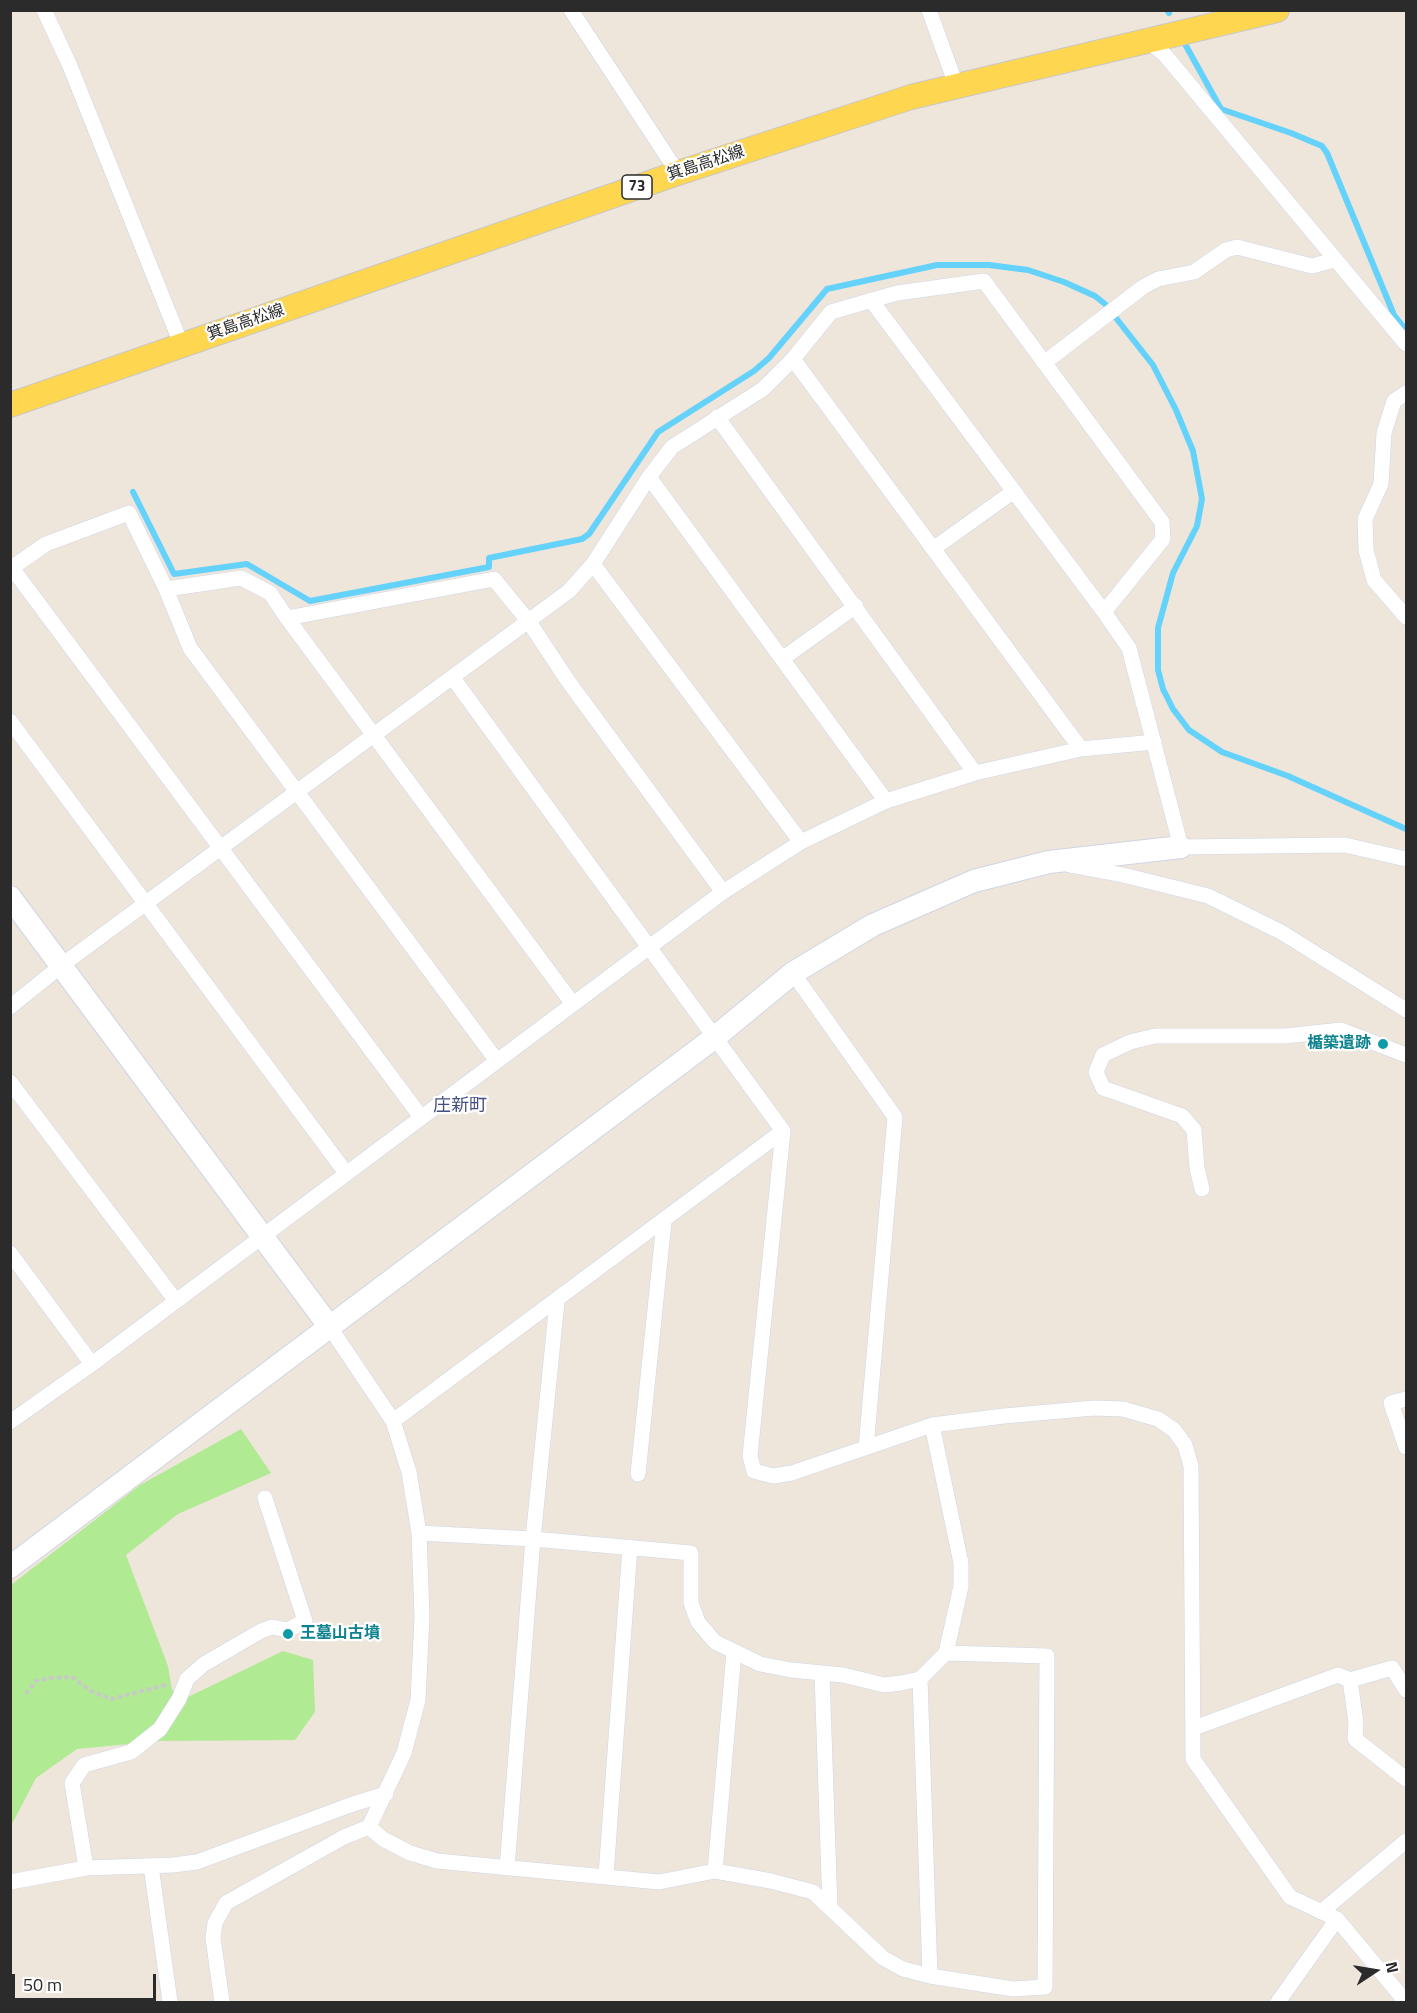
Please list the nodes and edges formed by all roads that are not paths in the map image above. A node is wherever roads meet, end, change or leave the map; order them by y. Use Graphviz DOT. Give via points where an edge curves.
graph roads {
  1 [pos="44,10"];
  2 [pos="571,10"];
  3 [pos="929,10"];
  4 [pos="1276,10"];
  5 [pos="1147,40"];
  6 [pos="956,86"];
  7 [pos="678,173"];
  8 [pos="1334,260"];
  9 [pos="871,300"];
  10 [pos="1407,344"];
  11 [pos="182,345"];
  12 [pos="793,359"];
  13 [pos="1044,363"];
  14 [pos="1407,393"];
  15 [pos="10,405"];
  16 [pos="717,417"];
  17 [pos="649,477"];
  18 [pos="1014,491"];
  19 [pos="933,549"];
  20 [pos="593,564"];
  21 [pos="11,569"];
  22 [pos="166,589"];
  23 [pos="856,606"];
  24 [pos="1104,612"];
  25 [pos="1407,617"];
  26 [pos="287,618"];
  27 [pos="529,622"];
  28 [pos="782,659"];
  29 [pos="453,678"];
  30 [pos="10,721"];
  31 [pos="375,735"];
  32 [pos="1154,742"];
  33 [pos="1082,749"];
  34 [pos="975,773"];
  35 [pos="296,793"];
  36 [pos="886,801"];
  37 [pos="801,842"];
  38 [pos="1181,847"];
  39 [pos="221,849"];
  40 [pos="1407,859"];
  41 [pos="1049,862"];
  42 [pos="723,892"];
  43 [pos="10,897"];
  44 [pos="146,904"];
  45 [pos="649,950"];
  46 [pos="63,965"];
  47 [pos="793,973"];
  48 [pos="573,1004"];
  49 [pos="10,1007"];
  50 [pos="1407,1011"];
  51 [pos="714,1038"];
  52 [pos="1407,1055"];
  53 [pos="497,1061"];
  54 [pos="10,1082"];
  55 [pos="421,1117"];
  56 [pos="783,1131"];
  57 [pos="346,1173"];
  58 [pos="1202,1189"];
  59 [pos="664,1221"];
  60 [pos="262,1236"];
  61 [pos="10,1253"];
  62 [pos="176,1301"];
  63 [pos="557,1302"];
  64 [pos="329,1326"];
  65 [pos="92,1364"];
  66 [pos="1407,1399"];
  67 [pos="393,1421"];
  68 [pos="10,1422"];
  69 [pos="932,1425"];
  70 [pos="1407,1447"];
  71 [pos="866,1449"];
  72 [pos="638,1474"];
  73 [pos="265,1498"];
  74 [pos="419,1533"];
  75 [pos="533,1539"];
  76 [pos="630,1547"];
  77 [pos="10,1567"];
  78 [pos="734,1652"];
  79 [pos="946,1653"];
  80 [pos="1402,1671"];
  81 [pos="822,1674"];
  82 [pos="920,1679"];
  83 [pos="1350,1680"];
  84 [pos="1407,1690"];
  85 [pos="1194,1728"];
  86 [pos="1407,1779"];
  87 [pos="386,1794"];
  88 [pos="369,1827"];
  89 [pos="1407,1841"];
  90 [pos="151,1866"];
  91 [pos="86,1868"];
  92 [pos="507,1868"];
  93 [pos="715,1871"];
  94 [pos="606,1875"];
  95 [pos="10,1882"];
  96 [pos="830,1908"];
  97 [pos="1321,1912"];
  98 [pos="1337,1919"];
  99 [pos="930,1976"];
  100 [pos="170,2002"];
  101 [pos="222,2002"];
  102 [pos="1278,2002"];
  103 [pos="1406,2002"];
  1 -- 11 [label="street"];
  2 -- 7 [label="street"];
  3 -- 6 [label="street"];
  4 -- 5 [label="main road, 箕島高松線 / 73"];
  5 -- 6 [label="main road, 箕島高松線 / 73"];
  5 -- 8 [label="street" via="1166,55"];
  6 -- 7 [label="main road, 箕島高松線 / 73"];
  7 -- 11 [label="main road, 箕島高松線 / 73"];
  8 -- 10 [label="street"];
  8 -- 13 [label="street" via="1312,266 1237,247 1216,255 1194,272 1158,279"];
  9 -- 12 [label="street" via="831,312"];
  9 -- 13 [label="street" via="984,281"];
  9 -- 18 [label="street"];
  11 -- 15 [label="main road, 箕島高松線 / 73"];
  12 -- 16 [label="street" via="763,389"];
  12 -- 19 [label="street"];
  13 -- 24 [label="street" via="1162,522 1163,539"];
  14 -- 25 [label="street" via="1394,401 1384,433 1382,484 1365,519 1366,550 1374,580"];
  16 -- 17 [label="street" via="672,447"];
  16 -- 23 [label="street"];
  17 -- 20 [label="street"];
  17 -- 28 [label="street"];
  18 -- 19 [label="street"];
  18 -- 24 [label="street"];
  19 -- 33 [label="street"];
  20 -- 27 [label="street" via="569,591"];
  20 -- 37 [label="street"];
  21 -- 22 [label="street" via="46,544 129,513"];
  21 -- 39 [label="street"];
  22 -- 26 [label="street" via="240,578 270,593"];
  22 -- 35 [label="street" via="190,648"];
  23 -- 28 [label="street"];
  23 -- 34 [label="street"];
  24 -- 32 [label="street" via="1129,648"];
  26 -- 27 [label="street" via="494,579"];
  26 -- 31 [label="street"];
  27 -- 29 [label="street"];
  27 -- 42 [label="street"];
  28 -- 36 [label="street"];
  29 -- 31 [label="street"];
  29 -- 45 [label="street"];
  30 -- 44 [label="street"];
  31 -- 35 [label="street"];
  31 -- 48 [label="street"];
  32 -- 33 [label="street"];
  32 -- 38 [label="street"];
  33 -- 34 [label="street"];
  34 -- 36 [label="street"];
  35 -- 39 [label="street"];
  35 -- 53 [label="street"];
  36 -- 37 [label="street"];
  37 -- 42 [label="street"];
  38 -- 40 [label="street" via="1345,845"];
  38 -- 41 [label="street"];
  39 -- 44 [label="street"];
  39 -- 55 [label="street"];
  41 -- 47 [label="street" via="949,891 873,925"];
  41 -- 50 [label="street" via="1208,896 1281,933"];
  42 -- 45 [label="street"];
  43 -- 46 [label="street"];
  44 -- 46 [label="street"];
  44 -- 57 [label="street"];
  45 -- 48 [label="street"];
  45 -- 51 [label="street"];
  46 -- 49 [label="street"];
  46 -- 60 [label="street"];
  47 -- 51 [label="street"];
  47 -- 71 [label="street" via="895,1117"];
  48 -- 53 [label="street"];
  51 -- 56 [label="street"];
  51 -- 64 [label="street"];
  52 -- 58 [label="street" via="1341,1030 1285,1036 1155,1036 1103,1055 1096,1072 1104,1088 1182,1116 1194,1130"];
  53 -- 55 [label="street"];
  54 -- 62 [label="street"];
  55 -- 57 [label="street"];
  56 -- 59 [label="street"];
  56 -- 71 [label="street" via="750,1456 754,1471 773,1476"];
  57 -- 60 [label="street"];
  59 -- 63 [label="street"];
  59 -- 72 [label="street"];
  60 -- 62 [label="street"];
  60 -- 64 [label="street"];
  61 -- 65 [label="street"];
  62 -- 65 [label="street"];
  63 -- 67 [label="street"];
  63 -- 75 [label="street"];
  64 -- 67 [label="street"];
  64 -- 77 [label="street"];
  65 -- 68 [label="street"];
  66 -- 70 [label="street" via="1391,1403"];
  67 -- 74 [label="street" via="409,1472"];
  69 -- 71 [label="street"];
  69 -- 79 [label="street" via="961,1563 957,1610"];
  69 -- 85 [label="street" via="1094,1408 1140,1412 1174,1430 1185,1445 1191,1466"];
  73 -- 91 [label="street" via="305,1621 288,1630 272,1627 261,1631 204,1664 187,1679 160,1729 131,1752 84,1765 72,1783"];
  74 -- 75 [label="street"];
  74 -- 87 [label="street" via="422,1617 418,1700 404,1753"];
  75 -- 76 [label="street"];
  75 -- 92 [label="street"];
  76 -- 78 [label="street" via="691,1553 691,1603 698,1622 715,1642"];
  76 -- 94 [label="street"];
  78 -- 81 [label="street" via="760,1664"];
  78 -- 93 [label="street"];
  79 -- 82 [label="street"];
  79 -- 99 [label="street" via="1047,1656 1045,1987 1013,1989"];
  80 -- 83 [label="street" via="1392,1668"];
  80 -- 84 [label="street"];
  81 -- 82 [label="street" via="884,1685"];
  81 -- 96 [label="street"];
  82 -- 99 [label="street"];
  83 -- 85 [label="street" via="1338,1675 1323,1678"];
  83 -- 86 [label="street" via="1355,1739"];
  85 -- 97 [label="street" via="1193,1759 1290,1897"];
  87 -- 88 [label="street"];
  87 -- 90 [label="street" via="197,1862"];
  88 -- 92 [label="street" via="383,1839 428,1858"];
  88 -- 101 [label="street" via="226,1903 213,1938"];
  89 -- 97 [label="street"];
  90 -- 91 [label="street"];
  90 -- 100 [label="street"];
  91 -- 95 [label="street"];
  92 -- 94 [label="street"];
  93 -- 94 [label="street" via="659,1882"];
  93 -- 96 [label="street" via="813,1892"];
  96 -- 99 [label="street" via="883,1958 903,1969"];
  97 -- 98 [label="street"];
  98 -- 102 [label="street"];
  98 -- 103 [label="street"];
}
